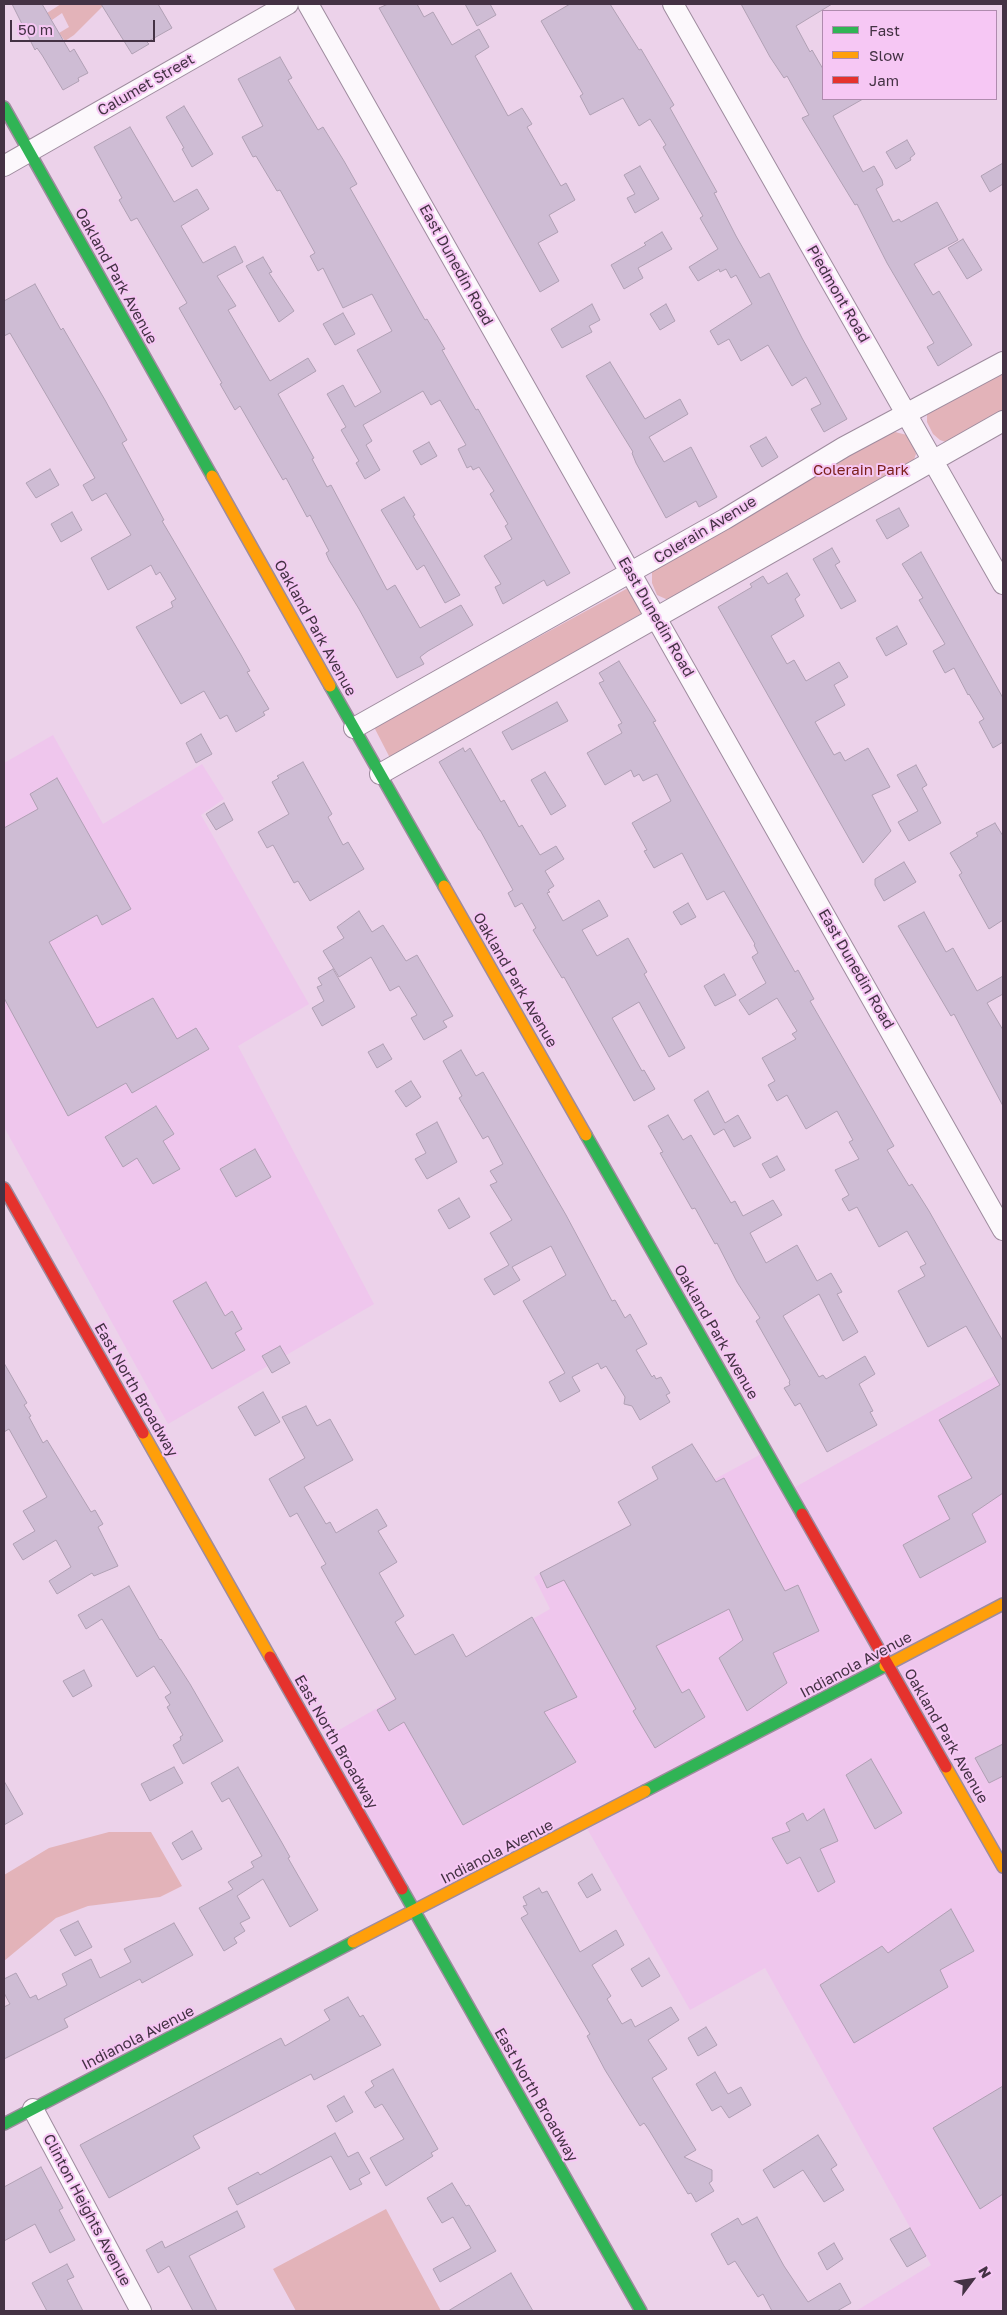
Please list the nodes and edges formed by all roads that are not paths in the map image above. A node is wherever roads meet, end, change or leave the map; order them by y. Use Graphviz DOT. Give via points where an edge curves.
graph roads {
  1 [pos="288,4"];
  2 [pos="308,4"];
  3 [pos="673,4"];
  4 [pos="4,107"];
  5 [pos="29,152"];
  6 [pos="4,166"];
  7 [pos="1003,362"];
  8 [pos="907,415"];
  9 [pos="1003,421"];
  10 [pos="933,460"];
  11 [pos="630,573"];
  12 [pos="1003,584"];
  13 [pos="657,618"];
  14 [pos="354,728"];
  15 [pos="380,774"];
  16 [pos="4,1188"];
  17 [pos="1003,1230"];
  18 [pos="1003,1604"];
  19 [pos="888,1665"];
  20 [pos="1003,1867"];
  21 [pos="414,1912"];
  22 [pos="33,2109"];
  23 [pos="4,2124"];
  24 [pos="141,2311"];
  25 [pos="641,2311"];
  1 -- 5 [label="street, Calumet Street"];
  2 -- 11 [label="street, East Dunedin Road"];
  3 -- 8 [label="street, Piedmont Road"];
  4 -- 5 [label="main road, Oakland Park Avenue"];
  5 -- 6 [label="street, Calumet Street"];
  5 -- 14 [label="main road, Oakland Park Avenue"];
  7 -- 8 [label="street, Colerain Avenue"];
  8 -- 10 [label="street, Piedmont Road"];
  8 -- 11 [label="street, Colerain Avenue" via="844,447"];
  9 -- 10 [label="street"];
  10 -- 12 [label="street, Piedmont Road"];
  10 -- 13 [label="street"];
  11 -- 13 [label="street, East Dunedin Road"];
  11 -- 14 [label="street, Colerain Avenue"];
  13 -- 15 [label="street"];
  13 -- 17 [label="street, East Dunedin Road"];
  14 -- 15 [label="main road, Oakland Park Avenue"];
  15 -- 19 [label="main road, Oakland Park Avenue"];
  16 -- 21 [label="main road, East North Broadway"];
  18 -- 19 [label="main road, Indianola Avenue"];
  19 -- 20 [label="main road, Oakland Park Avenue"];
  19 -- 21 [label="main road, Indianola Avenue"];
  21 -- 22 [label="main road, Indianola Avenue"];
  21 -- 25 [label="main road, East North Broadway"];
  22 -- 23 [label="main road, Indianola Avenue"];
  22 -- 24 [label="street, Clinton Heights Avenue"];
}
